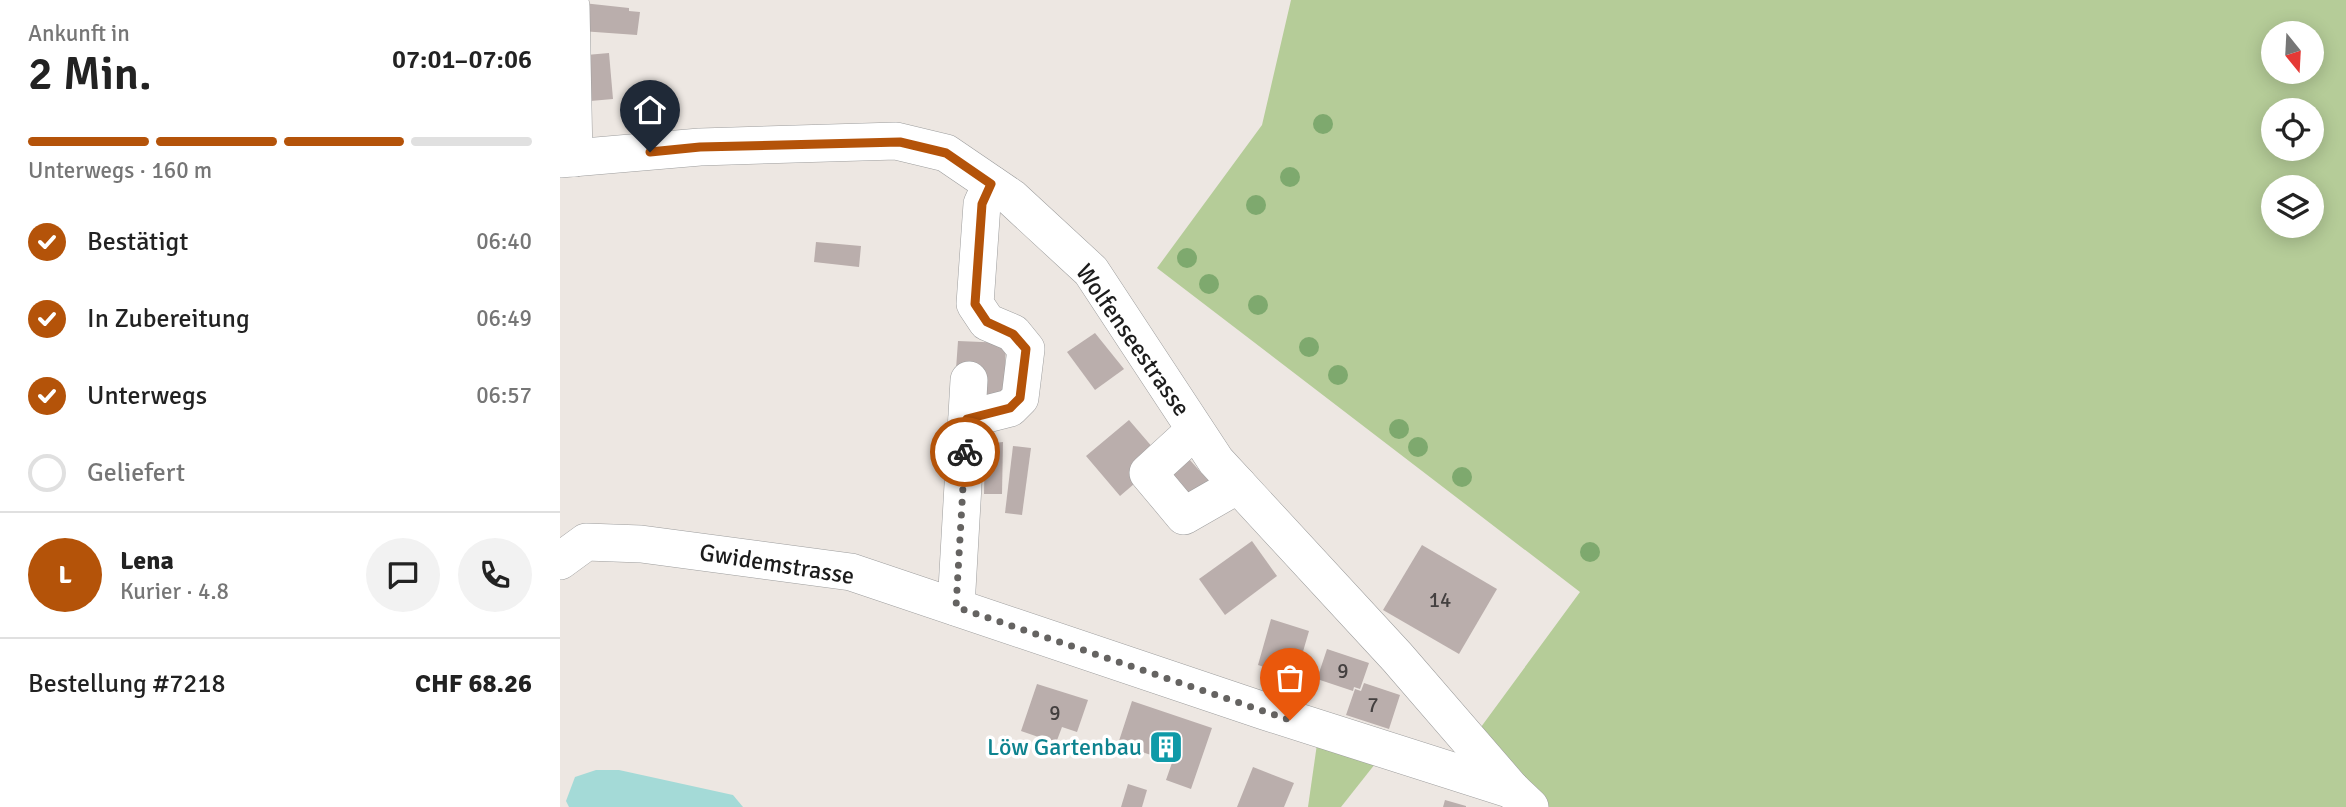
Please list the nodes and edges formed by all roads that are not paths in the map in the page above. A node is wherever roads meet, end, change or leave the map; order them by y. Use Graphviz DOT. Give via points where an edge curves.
graph roads {
  1 [pos="560,6"];
  2 [pos="567,159"];
  3 [pos="991,184"];
  4 [pos="969,380"];
  5 [pos="967,419"];
  6 [pos="1195,430"];
  7 [pos="1238,485"];
  8 [pos="560,561"];
  9 [pos="956,607"];
  10 [pos="1521,798"];
  1 -- 2 [label="street" via="571,6"];
  2 -- 3 [label="street, Wolfenseestrasse" via="700,147 900,142 946,153"];
  3 -- 5 [label="street" via="982,204 975,304 987,322 1013,334 1026,349 1020,398 1010,408"];
  3 -- 6 [label="street, Wolfenseestrasse" via="1091,271"];
  4 -- 5 [label="street"];
  5 -- 9 [label="street"];
  6 -- 7 [label="street, Wolfenseestrasse"];
  6 -- 7 [label="street" via="1148,473 1184,516"];
  7 -- 10 [label="street, Wolfenseestrasse"];
  8 -- 9 [label="street, Gwidemstrasse" via="586,542 641,544 851,572"];
  9 -- 10 [label="street, Gwidemstrasse"];
}
